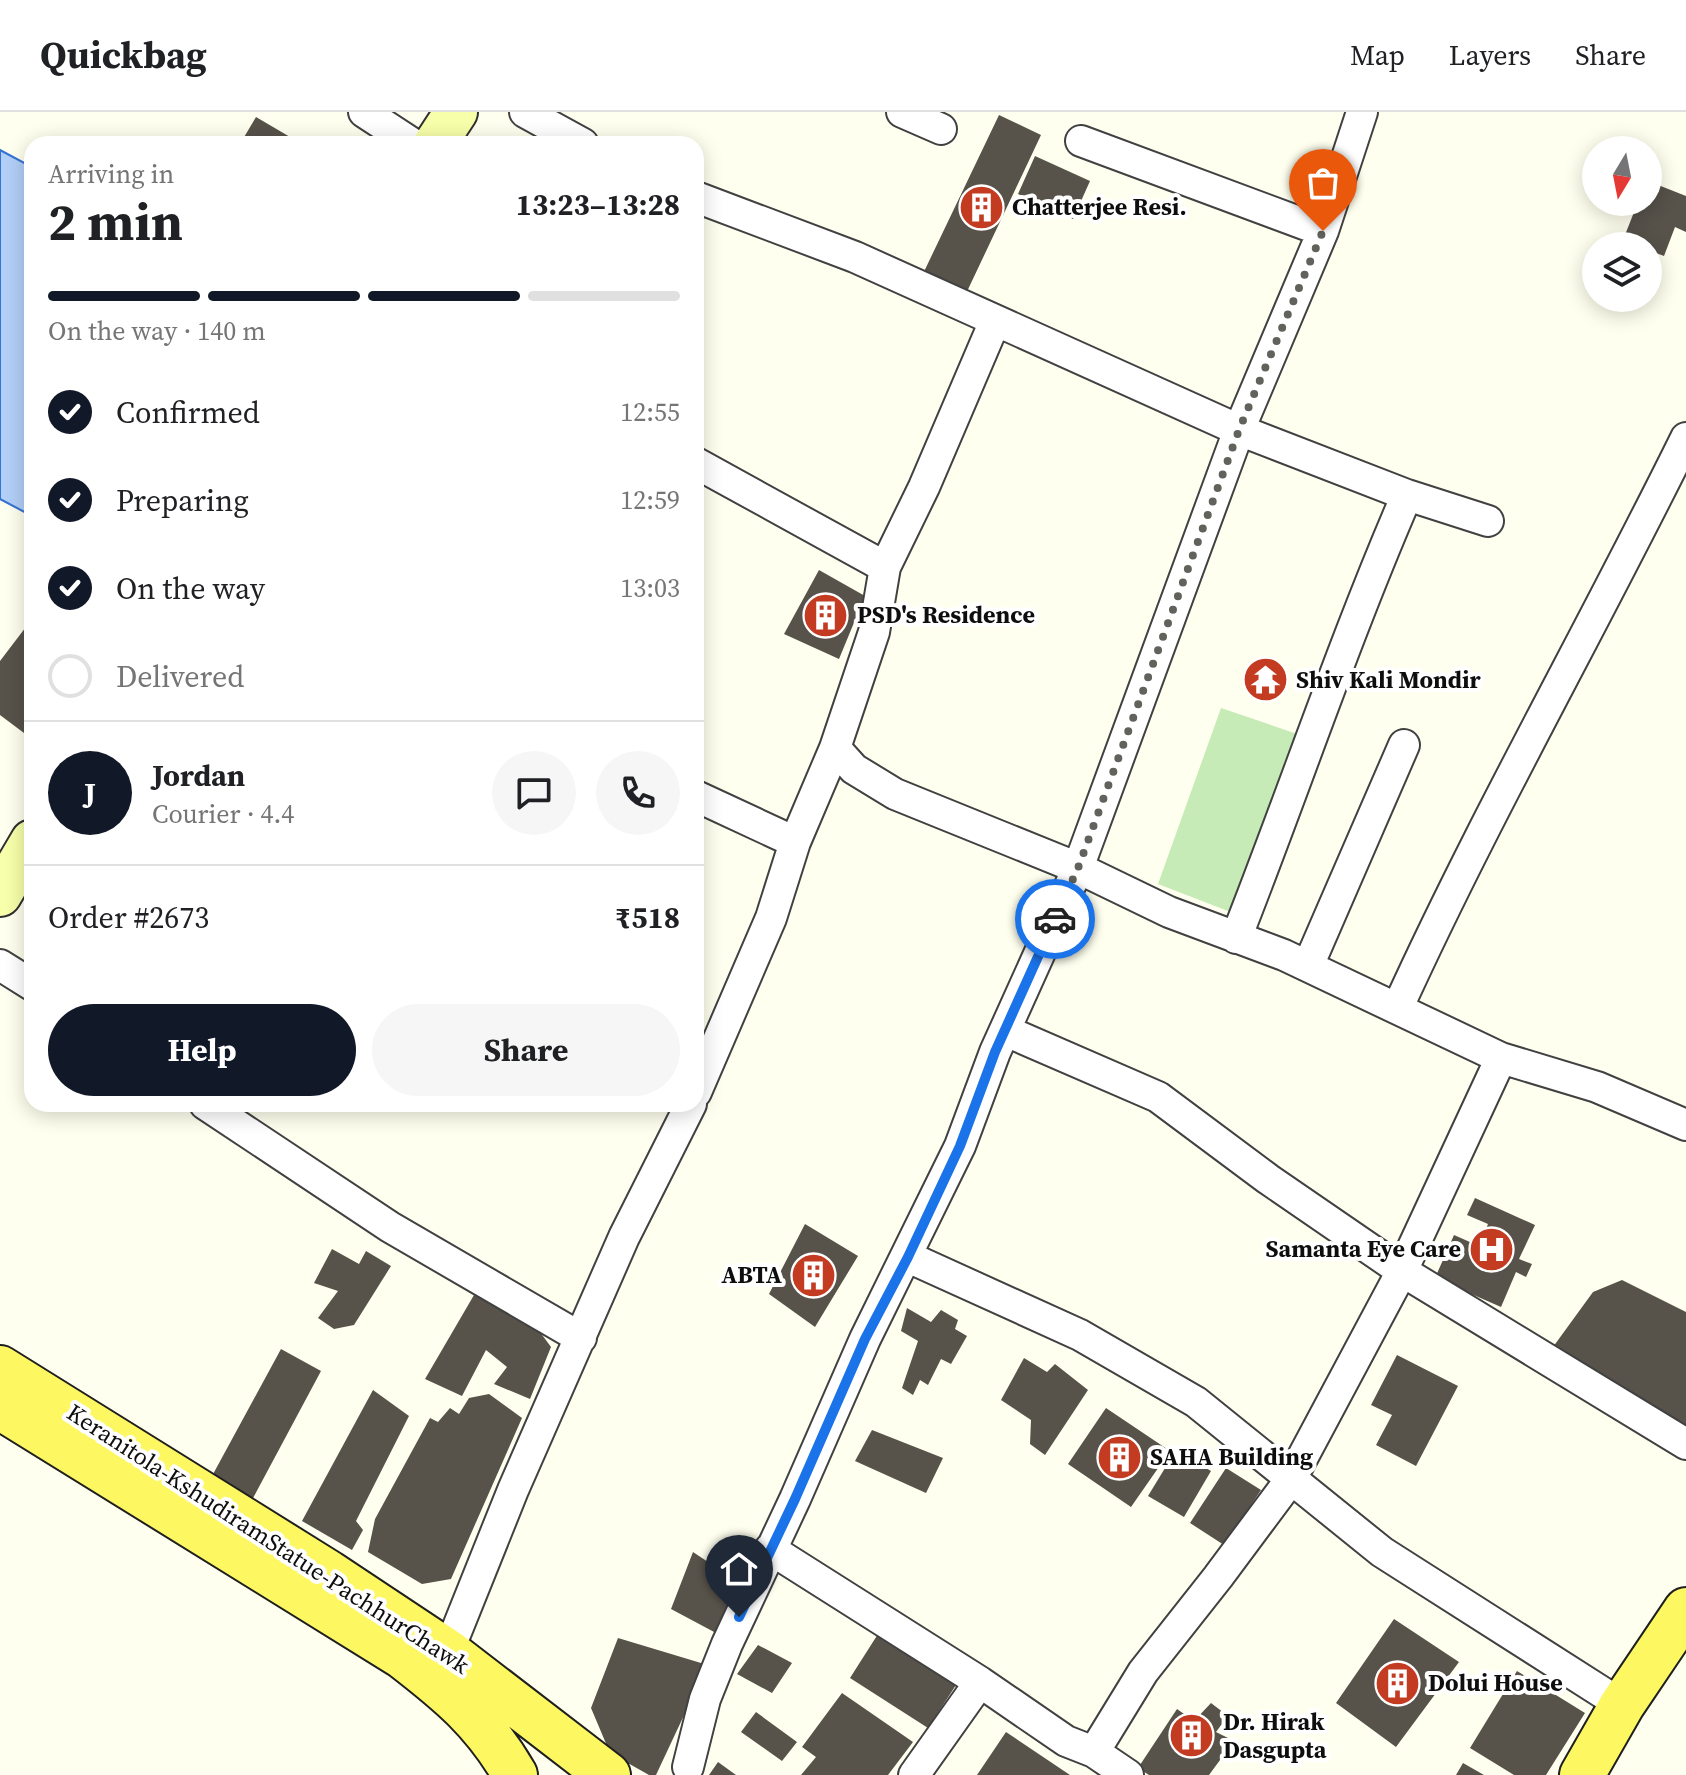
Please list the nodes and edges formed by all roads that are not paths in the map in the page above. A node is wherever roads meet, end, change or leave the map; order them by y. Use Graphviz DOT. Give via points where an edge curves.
graph roads {
  1 [pos="364,112"];
  2 [pos="456,112"];
  3 [pos="525,112"];
  4 [pos="902,112"];
  5 [pos="1362,112"];
  6 [pos="941,129"];
  7 [pos="401,136"];
  8 [pos="440,136"];
  9 [pos="568,136"];
  10 [pos="1081,141"];
  11 [pos="704,200"];
  12 [pos="1323,231"];
  13 [pos="995,321"];
  14 [pos="1239,430"];
  15 [pos="1686,438"];
  16 [pos="704,467"];
  17 [pos="1407,495"];
  18 [pos="1488,521"];
  19 [pos="885,567"];
  20 [pos="1404,745"];
  21 [pos="835,748"];
  22 [pos="704,800"];
  23 [pos="795,842"];
  24 [pos="24,854"];
  25 [pos="1078,868"];
  26 [pos="0,895"];
  27 [pos="1236,938"];
  28 [pos="0,965"];
  29 [pos="1308,966"];
  30 [pos="24,980"];
  31 [pos="1398,1007"];
  32 [pos="1006,1031"];
  33 [pos="1501,1058"];
  34 [pos="704,1073"];
  35 [pos="217,1112"];
  36 [pos="687,1112"];
  37 [pos="1686,1125"];
  38 [pos="908,1257"];
  39 [pos="1402,1271"];
  40 [pos="581,1338"];
  41 [pos="0,1368"];
  42 [pos="0,1407"];
  43 [pos="1686,1444"];
  44 [pos="1291,1479"];
  45 [pos="770,1549"];
  46 [pos="1686,1610"];
  47 [pos="448,1652"];
  48 [pos="980,1682"];
  49 [pos="1622,1705"];
  50 [pos="1094,1752"];
  51 [pos="688,1767"];
  52 [pos="515,1775"];
  53 [pos="608,1775"];
  54 [pos="914,1775"];
  55 [pos="1128,1775"];
  56 [pos="1582,1775"];
  1 -- 7 [label="street"];
  2 -- 8 [label="street"];
  3 -- 9 [label="street"];
  4 -- 6 [label="street"];
  5 -- 12 [label="street"];
  10 -- 12 [label="street"];
  11 -- 13 [label="street" via="855,257"];
  12 -- 14 [label="street"];
  13 -- 14 [label="street"];
  13 -- 19 [label="street"];
  14 -- 17 [label="street"];
  14 -- 25 [label="street"];
  15 -- 31 [label="street" via="1441,913"];
  16 -- 19 [label="street"];
  17 -- 18 [label="street"];
  17 -- 27 [label="street"];
  19 -- 21 [label="street" via="874,632"];
  20 -- 29 [label="street"];
  21 -- 23 [label="street"];
  21 -- 25 [label="street" via="854,769 895,794"];
  22 -- 23 [label="street"];
  23 -- 34 [label="street" via="771,918"];
  24 -- 26 [label="street"];
  25 -- 27 [label="street"];
  25 -- 32 [label="street"];
  27 -- 29 [label="street"];
  28 -- 30 [label="street"];
  29 -- 31 [label="street"];
  31 -- 33 [label="street"];
  32 -- 38 [label="street"];
  32 -- 39 [label="street" via="1158,1097"];
  33 -- 37 [label="street" via="1597,1087"];
  33 -- 39 [label="street"];
  35 -- 40 [label="street" via="390,1227"];
  36 -- 40 [label="street"];
  38 -- 44 [label="street" via="1080,1335 1196,1402"];
  38 -- 45 [label="street"];
  39 -- 43 [label="street"];
  39 -- 44 [label="street"];
  40 -- 47 [label="street"];
  41 -- 47 [label="main road, Keranitola-KshudiramStatue-PachhurChawk"];
  42 -- 52 [label="main road, Keranitola-KshudiramStatue-PachhurChawk" via="402,1656 456,1697 497,1744"];
  44 -- 49 [label="street" via="1382,1552"];
  44 -- 50 [label="street" via="1143,1672"];
  45 -- 48 [label="street"];
  45 -- 51 [label="street" via="705,1699"];
  46 -- 49 [label="main road"];
  47 -- 53 [label="main road, Keranitola-KshudiramStatue-PachhurChawk"];
  48 -- 50 [label="street" via="1066,1741"];
  48 -- 54 [label="street"];
  49 -- 56 [label="main road"];
  50 -- 55 [label="street"];
}
